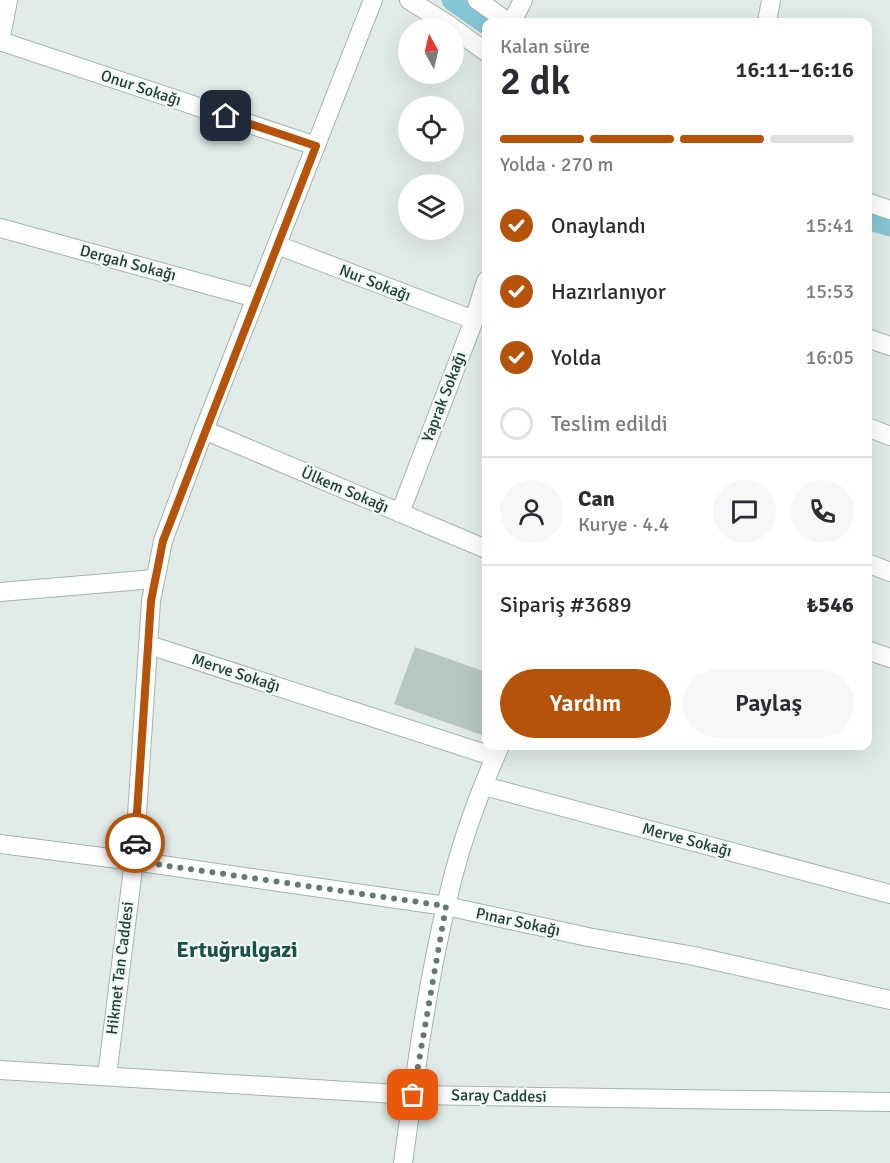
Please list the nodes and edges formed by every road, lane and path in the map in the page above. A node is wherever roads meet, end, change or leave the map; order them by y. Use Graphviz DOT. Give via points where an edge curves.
graph roads {
  1 [pos="8,0"];
  2 [pos="373,0"];
  3 [pos="409,0"];
  4 [pos="477,0"];
  5 [pos="523,0"];
  6 [pos="771,0"];
  7 [pos="504,18"];
  8 [pos="512,18"];
  9 [pos="768,18"];
  10 [pos="0,41"];
  11 [pos="482,49"];
  12 [pos="316,146"];
  13 [pos="872,204"];
  14 [pos="890,210"];
  15 [pos="0,228"];
  16 [pos="277,245"];
  17 [pos="256,298"];
  18 [pos="482,298"];
  19 [pos="474,320"];
  20 [pos="872,340"];
  21 [pos="890,346"];
  22 [pos="872,429"];
  23 [pos="204,430"];
  24 [pos="890,436"];
  25 [pos="400,513"];
  26 [pos="482,547"];
  27 [pos="872,565"];
  28 [pos="890,572"];
  29 [pos="154,579"];
  30 [pos="0,592"];
  31 [pos="148,645"];
  32 [pos="872,652"];
  33 [pos="890,658"];
  34 [pos="482,746"];
  35 [pos="497,751"];
  36 [pos="484,786"];
  37 [pos="0,844"];
  38 [pos="134,861"];
  39 [pos="890,894"];
  40 [pos="446,906"];
  41 [pos="890,999"];
  42 [pos="0,1070"];
  43 [pos="107,1076"];
  44 [pos="413,1095"];
  45 [pos="890,1101"];
  46 [pos="404,1163"];
  1 -- 10 [label="street"];
  2 -- 12 [label="street, Hikmet Tan Caddesi"];
  3 -- 11 [label="street"];
  4 -- 7 [label="street"];
  5 -- 8 [label="street"];
  6 -- 9 [label="street"];
  10 -- 12 [label="street, Onur Sokağı"];
  12 -- 16 [label="street, Hikmet Tan Caddesi"];
  13 -- 14 [label="street"];
  15 -- 17 [label="street, Dergah Sokağı"];
  16 -- 17 [label="street, Hikmet Tan Caddesi"];
  16 -- 19 [label="street, Nur Sokağı"];
  17 -- 23 [label="street, Hikmet Tan Caddesi"];
  18 -- 19 [label="street, Yaprak Sokağı"];
  19 -- 25 [label="street, Yaprak Sokağı"];
  20 -- 21 [label="street"];
  22 -- 24 [label="street"];
  23 -- 25 [label="street, Ülkem Sokağı"];
  23 -- 29 [label="street, Hikmet Tan Caddesi" via="163,541"];
  25 -- 26 [label="street, Ülkem Sokağı"];
  27 -- 28 [label="street"];
  29 -- 30 [label="street"];
  29 -- 31 [label="street, Hikmet Tan Caddesi"];
  31 -- 34 [label="street, Merve Sokağı"];
  31 -- 38 [label="street, Hikmet Tan Caddesi"];
  32 -- 33 [label="street"];
  35 -- 36 [label="street"];
  36 -- 39 [label="street, Merve Sokağı"];
  36 -- 40 [label="street"];
  37 -- 38 [label="street, Pınar Sokağı"];
  38 -- 40 [label="street, Pınar Sokağı"];
  38 -- 43 [label="street, Hikmet Tan Caddesi"];
  40 -- 41 [label="street, Pınar Sokağı"];
  40 -- 44 [label="street"];
  42 -- 43 [label="street, Saray Caddesi"];
  43 -- 44 [label="street, Saray Caddesi"];
  44 -- 45 [label="street, Saray Caddesi"];
  44 -- 46 [label="street"];
}
